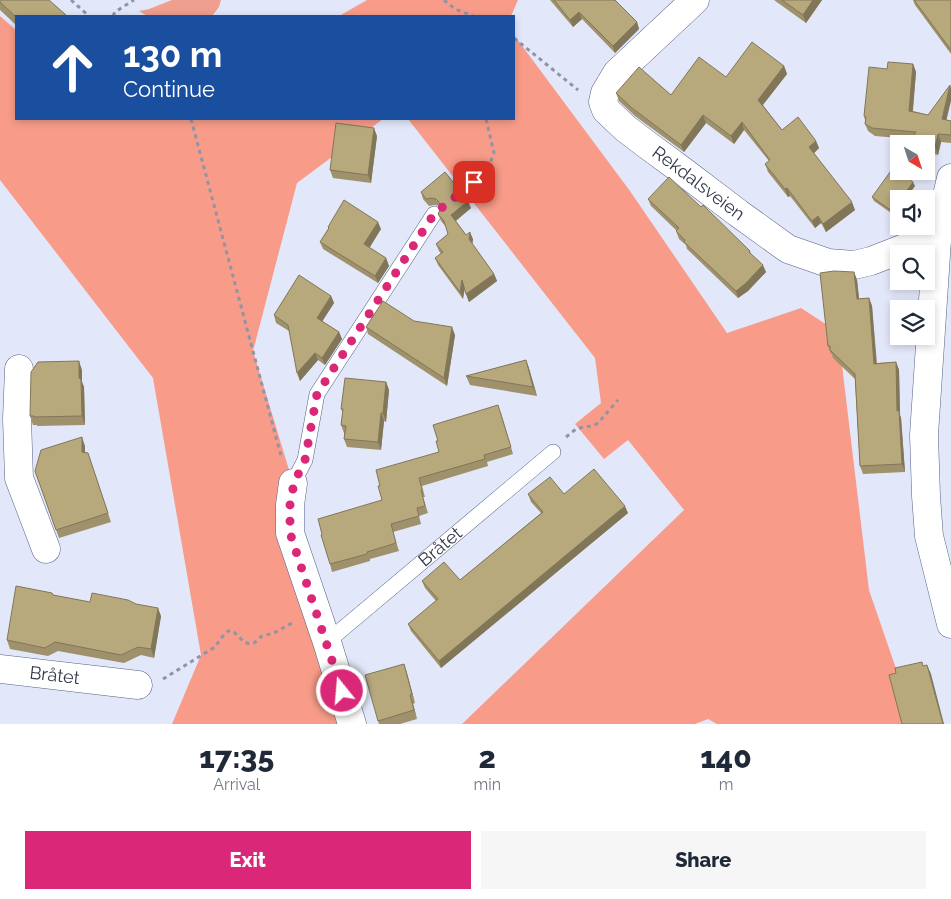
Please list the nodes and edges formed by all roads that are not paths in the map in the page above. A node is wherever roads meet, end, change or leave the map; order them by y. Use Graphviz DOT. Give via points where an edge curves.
graph roads {
  1 [pos="695,0"];
  2 [pos="951,178"];
  3 [pos="434,214"];
  4 [pos="937,240"];
  5 [pos="19,369"];
  6 [pos="553,452"];
  7 [pos="10,480"];
  8 [pos="294,483"];
  9 [pos="46,549"];
  10 [pos="946,592"];
  11 [pos="951,624"];
  12 [pos="327,642"];
  13 [pos="0,669"];
  14 [pos="138,685"];
  15 [pos="352,724"];
  1 -- 4 [label="street, Rekdalsveien" via="617,73 604,93 606,110 625,128 788,249 828,263 854,265"];
  2 -- 4 [label="street"];
  3 -- 8 [label="lane" via="317,394 305,460"];
  4 -- 10 [label="street" via="924,435 929,536"];
  5 -- 7 [label="street"];
  6 -- 12 [label="lane, Bråtet"];
  7 -- 9 [label="street"];
  8 -- 12 [label="street" via="290,533"];
  10 -- 11 [label="street"];
  12 -- 15 [label="street"];
  13 -- 14 [label="street, Bråtet"];
}
